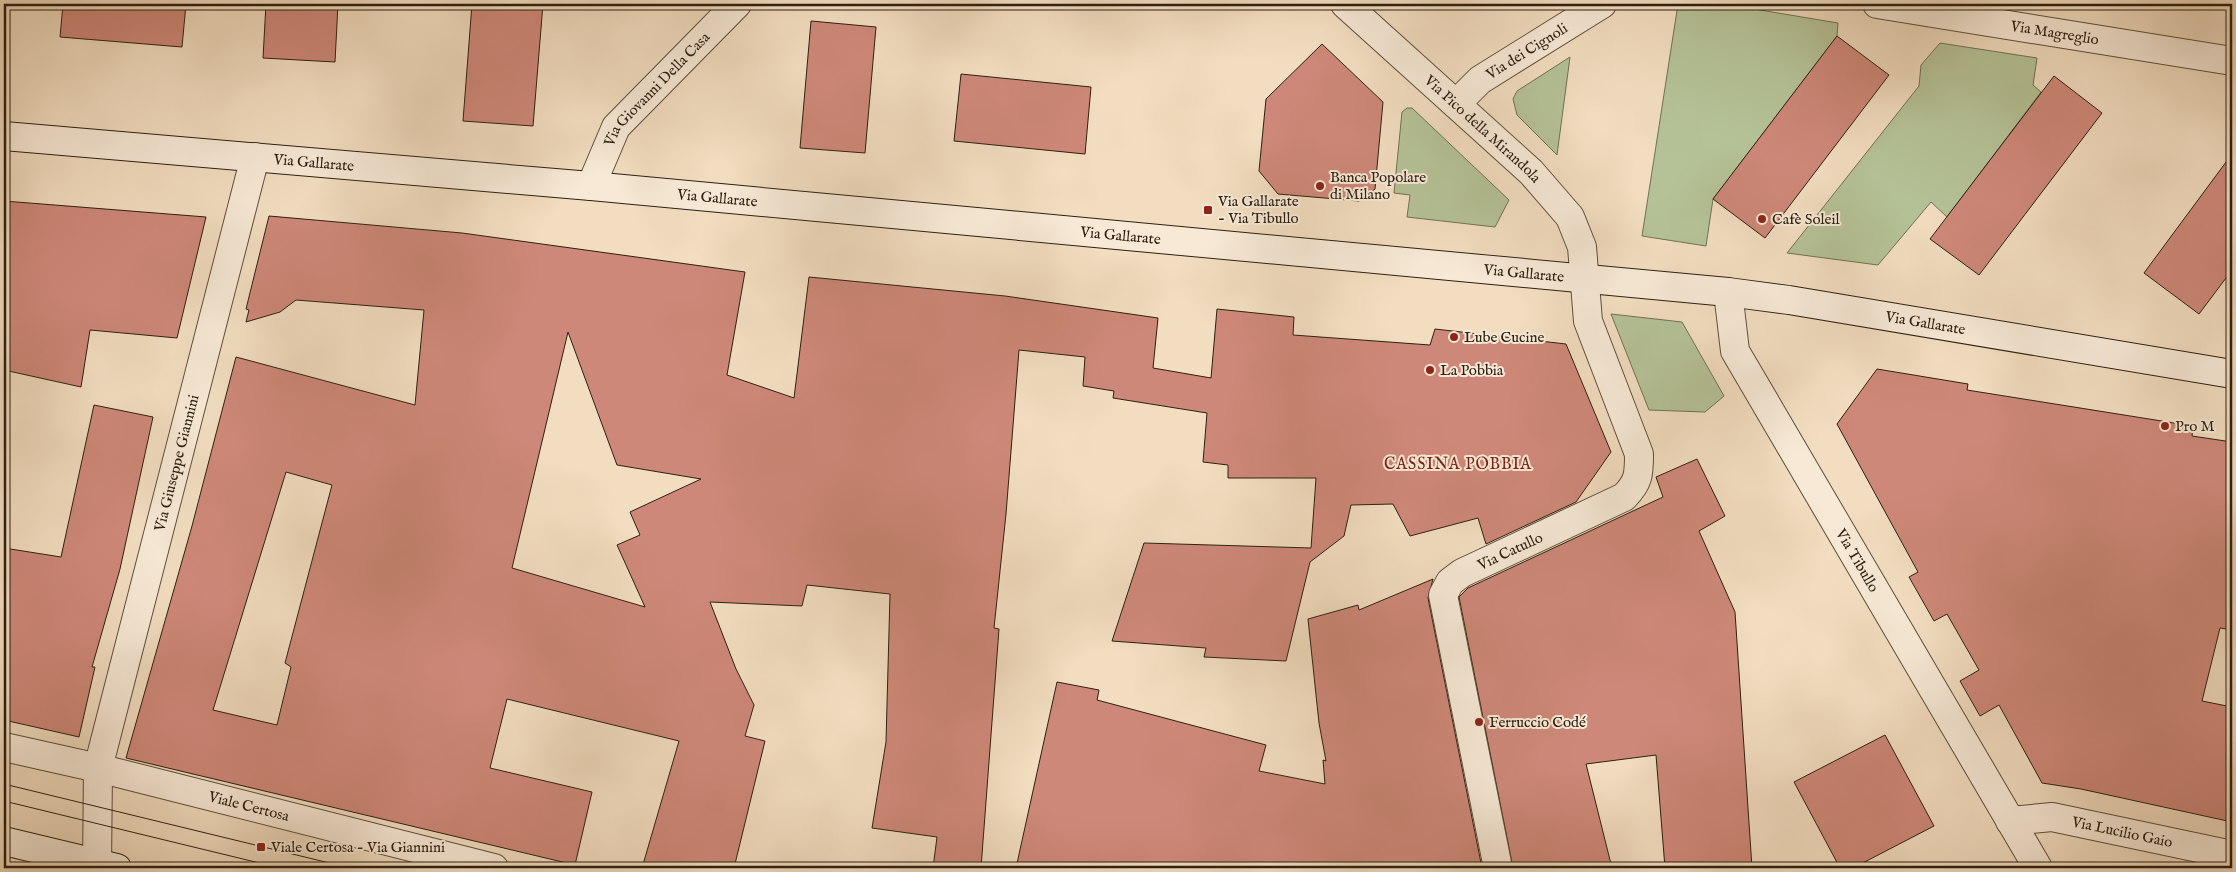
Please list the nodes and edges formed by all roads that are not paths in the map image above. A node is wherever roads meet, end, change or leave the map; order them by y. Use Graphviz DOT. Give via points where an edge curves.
graph roads {
  1 [pos="737,4"];
  2 [pos="1345,4"];
  3 [pos="1602,4"];
  4 [pos="1877,4"];
  5 [pos="2232,62"];
  6 [pos="1456,104"];
  7 [pos="4,136"];
  8 [pos="255,157"];
  9 [pos="591,186"];
  10 [pos="1585,278"];
  11 [pos="1728,292"];
  12 [pos="2232,374"];
  13 [pos="4,746"];
  14 [pos="98,768"];
  15 [pos="2010,821"];
  16 [pos="4,841"];
  17 [pos="2232,855"];
  18 [pos="104,867"];
  19 [pos="494,868"];
  20 [pos="1498,868"];
  21 [pos="2038,868"];
  1 -- 9 [label="street, Via Giovanni Della Casa" via="616,127"];
  2 -- 6 [label="street, Via Pico della Mirandola"];
  3 -- 6 [label="street, Via dei Cignoli" via="1480,80"];
  4 -- 5 [label="street, Via Magreglio"];
  6 -- 10 [label="street, Via Pico della Mirandola" via="1531,172 1570,217 1582,247"];
  7 -- 8 [label="street, Via Gallarate"];
  8 -- 9 [label="street, Via Gallarate"];
  8 -- 14 [label="street, Via Giuseppe Giannini"];
  9 -- 10 [label="street, Via Gallarate"];
  10 -- 11 [label="street, Via Gallarate"];
  10 -- 20 [label="street, Via Catullo" via="1588,321 1639,454 1635,486 1624,497 1462,573 1450,582 1444,595"];
  11 -- 12 [label="street, Via Gallarate"];
  11 -- 15 [label="street, Via Tibullo" via="1735,351"];
  13 -- 14 [label="street, Viale Certosa"];
  14 -- 18 [label="street, Via Giuseppe Giannini"];
  14 -- 19 [label="street, Viale Certosa"];
  15 -- 17 [label="street, Via Lucilio Gaio" via="2052,817"];
  15 -- 21 [label="street, Via Tibullo"];
  16 -- 18 [label="street"];
}
